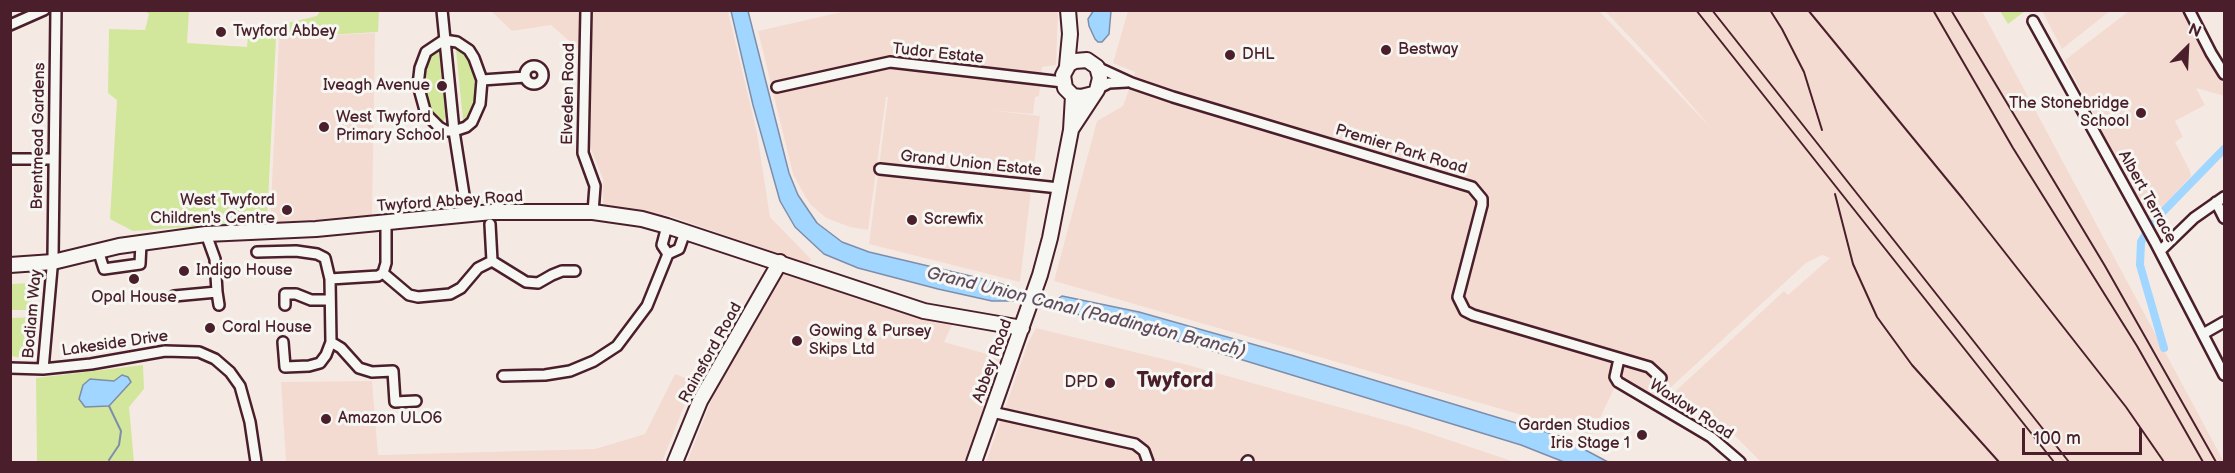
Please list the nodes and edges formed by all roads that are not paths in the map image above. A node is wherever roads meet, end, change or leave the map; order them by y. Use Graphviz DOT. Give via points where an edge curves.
graph roads {
  1 [pos="44,10"];
  2 [pos="56,10"];
  3 [pos="442,10"];
  4 [pos="586,10"];
  5 [pos="1068,10"];
  6 [pos="2189,10"];
  7 [pos="2033,21"];
  8 [pos="10,25"];
  9 [pos="1070,34"];
  10 [pos="444,40"];
  11 [pos="1092,64"];
  12 [pos="1067,66"];
  13 [pos="2224,74"];
  14 [pos="525,77"];
  15 [pos="482,80"];
  16 [pos="1063,82"];
  17 [pos="1132,83"];
  18 [pos="777,87"];
  19 [pos="1095,92"];
  20 [pos="1073,96"];
  21 [pos="1071,130"];
  22 [pos="454,131"];
  23 [pos="10,159"];
  24 [pos="54,159"];
  25 [pos="880,169"];
  26 [pos="1059,188"];
  27 [pos="2220,200"];
  28 [pos="593,212"];
  29 [pos="467,214"];
  30 [pos="2224,218"];
  31 [pos="386,223"];
  32 [pos="490,224"];
  33 [pos="667,226"];
  34 [pos="686,232"];
  35 [pos="206,234"];
  36 [pos="141,243"];
  37 [pos="98,250"];
  38 [pos="2160,251"];
  39 [pos="257,252"];
  40 [pos="668,254"];
  41 [pos="492,261"];
  42 [pos="53,262"];
  43 [pos="780,262"];
  44 [pos="10,265"];
  45 [pos="575,271"];
  46 [pos="383,273"];
  47 [pos="330,279"];
  48 [pos="217,292"];
  49 [pos="174,296"];
  50 [pos="329,300"];
  51 [pos="219,304"];
  52 [pos="285,304"];
  53 [pos="2224,322"];
  54 [pos="1022,328"];
  55 [pos="2203,334"];
  56 [pos="283,342"];
  57 [pos="331,342"];
  58 [pos="1619,358"];
  59 [pos="393,360"];
  60 [pos="10,368"];
  61 [pos="43,369"];
  62 [pos="393,371"];
  63 [pos="2224,375"];
  64 [pos="503,376"];
  65 [pos="1661,378"];
  66 [pos="416,401"];
  67 [pos="992,412"];
  68 [pos="256,462"];
  69 [pos="675,462"];
  70 [pos="974,462"];
  71 [pos="1148,462"];
  72 [pos="1740,462"];
  1 -- 8 [label="street"];
  2 -- 24 [label="street, Brentmead Gardens"];
  3 -- 10 [label="street"];
  4 -- 28 [label="street, Elveden Road" via="583,153 595,186"];
  5 -- 9 [label="street"];
  6 -- 13 [label="street"];
  7 -- 38 [label="street, Albert Terrace"];
  9 -- 11 [label="street"];
  9 -- 12 [label="street"];
  10 -- 15 [label="street" via="469,50"];
  10 -- 22 [label="street"];
  10 -- 22 [label="street" via="426,52 418,85 426,114 439,127"];
  11 -- 12 [label="street" via="1075,61"];
  11 -- 17 [label="street, Premier Park Road"];
  11 -- 19 [label="street" via="1100,78"];
  12 -- 16 [label="street"];
  14 -- 15 [label="street"];
  15 -- 22 [label="street" via="480,104 472,122"];
  16 -- 18 [label="street, Tudor Estate" via="890,62"];
  16 -- 20 [label="street"];
  17 -- 19 [label="street, Premier Park Road" via="1109,83"];
  17 -- 58 [label="street, Premier Park Road" via="1472,187 1482,205 1458,297 1465,311"];
  19 -- 20 [label="street"];
  19 -- 21 [label="street, Abbey Road"];
  20 -- 21 [label="street, Abbey Road"];
  21 -- 26 [label="street, Abbey Road"];
  22 -- 29 [label="street"];
  23 -- 24 [label="street"];
  24 -- 42 [label="street, Brentmead Gardens"];
  25 -- 26 [label="street, Grand Union Estate"];
  26 -- 54 [label="street, Abbey Road" via="1050,237"];
  27 -- 30 [label="street"];
  27 -- 38 [label="street" via="2194,218"];
  28 -- 29 [label="street, Twyford Abbey Road"];
  28 -- 33 [label="street, Twyford Abbey Road"];
  29 -- 31 [label="street, Twyford Abbey Road"];
  31 -- 35 [label="street, Twyford Abbey Road"];
  31 -- 46 [label="street"];
  32 -- 41 [label="street"];
  33 -- 34 [label="street, Twyford Abbey Road"];
  33 -- 40 [label="street" via="662,245"];
  34 -- 40 [label="street" via="679,249"];
  34 -- 43 [label="street, Twyford Abbey Road"];
  35 -- 36 [label="street, Twyford Abbey Road"];
  35 -- 48 [label="street" via="215,259"];
  36 -- 37 [label="street, Twyford Abbey Road"];
  36 -- 37 [label="street" via="141,264 104,269"];
  37 -- 42 [label="street, Twyford Abbey Road"];
  38 -- 55 [label="street, Albert Terrace"];
  39 -- 47 [label="street" via="317,254 325,258"];
  40 -- 64 [label="street" via="647,306 617,346 570,371"];
  41 -- 45 [label="street" via="526,282 538,283 552,275"];
  41 -- 46 [label="street" via="478,268 461,288 450,294 409,295"];
  42 -- 44 [label="street, Twyford Abbey Road"];
  42 -- 61 [label="street, Bodiam Way"];
  43 -- 54 [label="street, Twyford Abbey Road" via="924,311"];
  43 -- 69 [label="street, Rainsford Road" via="700,402"];
  46 -- 47 [label="street"];
  47 -- 50 [label="street"];
  48 -- 49 [label="street"];
  48 -- 51 [label="street"];
  50 -- 52 [label="street" via="285,294"];
  50 -- 57 [label="street"];
  53 -- 55 [label="street"];
  54 -- 67 [label="street, Abbey Road"];
  55 -- 63 [label="street, Albert Terrace"];
  56 -- 57 [label="street" via="285,370 320,363"];
  57 -- 62 [label="street" via="359,368"];
  58 -- 65 [label="street, Premier Park Road" via="1649,367"];
  58 -- 72 [label="street, Waxlow Road" via="1615,377 1618,382 1712,437"];
  59 -- 62 [label="street"];
  60 -- 61 [label="street, Lakeside Drive"];
  61 -- 68 [label="street, Lakeside Drive" via="165,351 199,352 215,359 240,386"];
  62 -- 66 [label="street" via="395,402"];
  67 -- 70 [label="street, Abbey Road"];
  67 -- 71 [label="street" via="1135,444 1144,451"];
}
